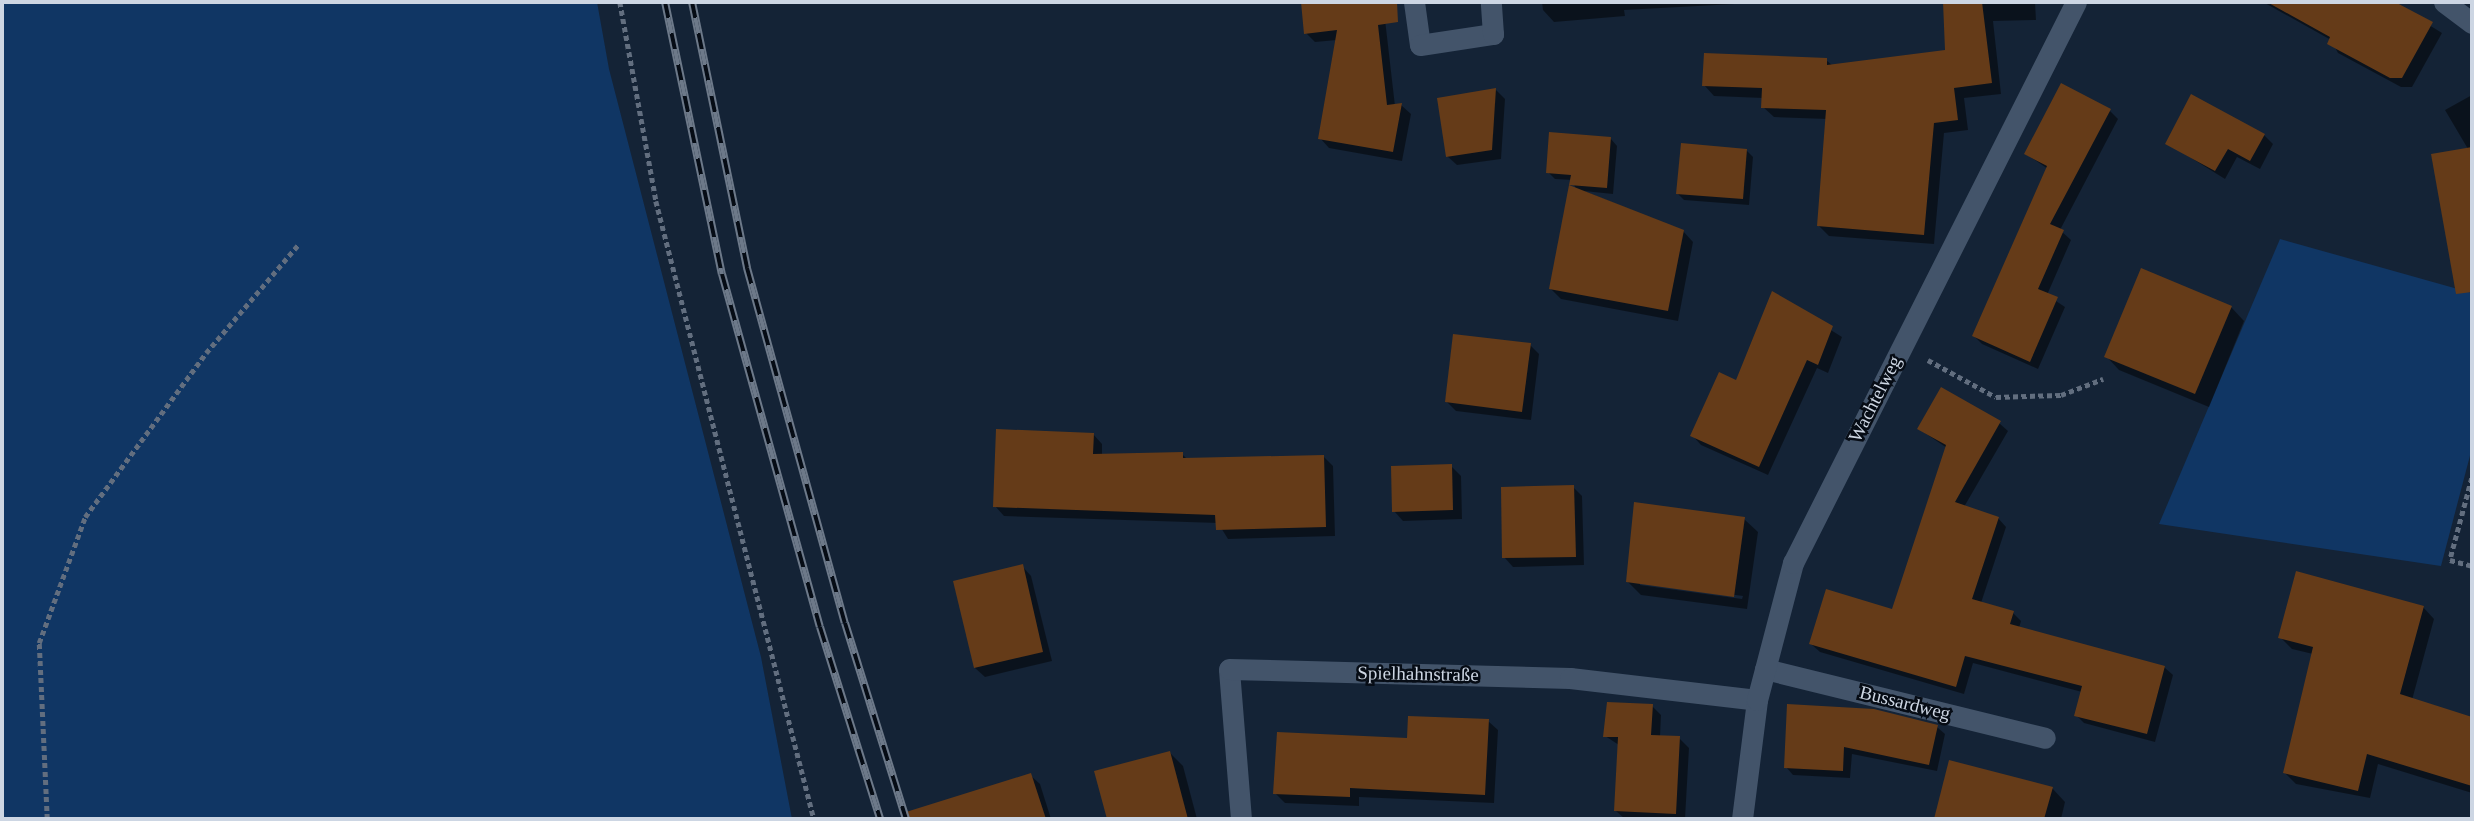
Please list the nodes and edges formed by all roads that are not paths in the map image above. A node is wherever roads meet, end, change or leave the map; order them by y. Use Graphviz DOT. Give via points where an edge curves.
graph roads {
  1 [pos="1414,2"];
  2 [pos="1492,2"];
  3 [pos="2076,2"];
  4 [pos="2444,2"];
  5 [pos="2472,23"];
  6 [pos="1765,669"];
  7 [pos="1757,699"];
  8 [pos="2045,738"];
  9 [pos="1241,819"];
  10 [pos="1742,819"];
  1 -- 2 [label="street" via="1420,45 1493,34"];
  3 -- 6 [label="street, Wachtelweg" via="1793,563"];
  4 -- 5 [label="street"];
  6 -- 7 [label="street, Wachtelweg"];
  6 -- 8 [label="street, Bussardweg"];
  7 -- 9 [label="street, Spielhahnstraße" via="1570,678 1229,670"];
  7 -- 10 [label="street, Wachtelweg"];
}
